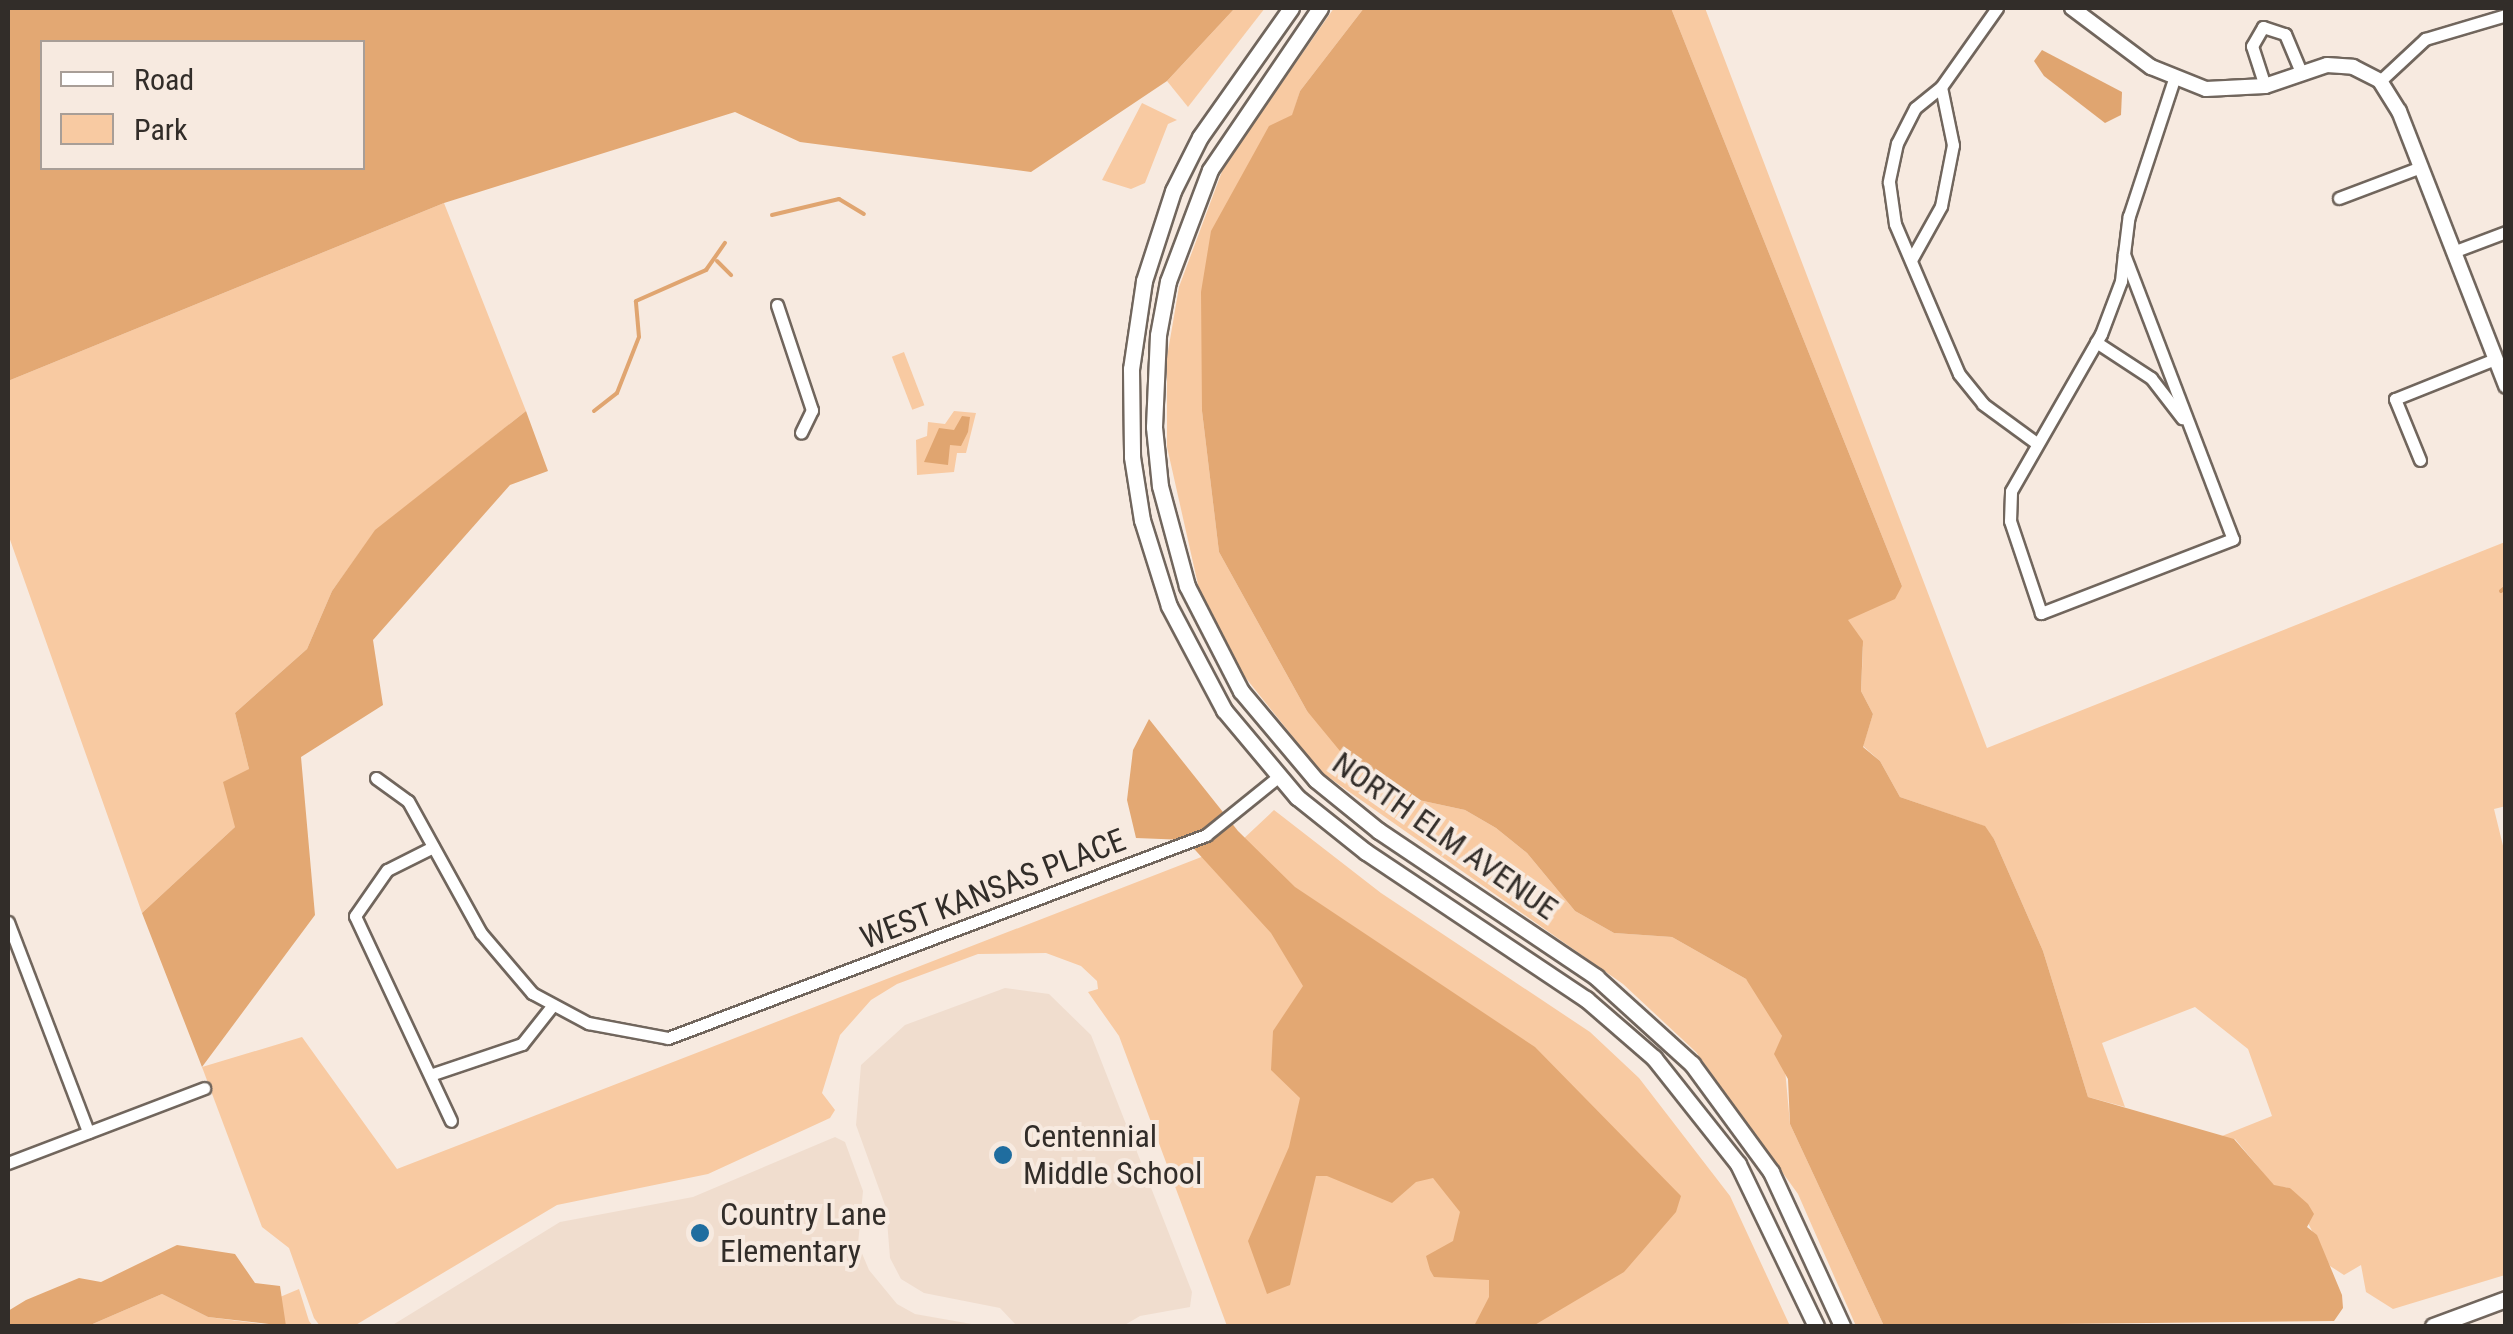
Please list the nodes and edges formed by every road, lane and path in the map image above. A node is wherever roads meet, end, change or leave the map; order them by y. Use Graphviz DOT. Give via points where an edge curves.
graph roads {
  1 [pos="1291,8"];
  2 [pos="1320,8"];
  3 [pos="1996,8"];
  4 [pos="2072,8"];
  5 [pos="2498,13"];
  6 [pos="2301,72"];
  7 [pos="2174,79"];
  8 [pos="2380,82"];
  9 [pos="2265,86"];
  10 [pos="1941,87"];
  11 [pos="2421,167"];
  12 [pos="2340,198"];
  13 [pos="1161,223"];
  14 [pos="1184,232"];
  15 [pos="2506,232"];
  16 [pos="2453,252"];
  17 [pos="2124,254"];
  18 [pos="1911,260"];
  19 [pos="777,305"];
  20 [pos="2096,342"];
  21 [pos="2495,359"];
  22 [pos="2506,386"];
  23 [pos="2191,429"];
  24 [pos="801,433"];
  25 [pos="2035,442"];
  26 [pos="2420,460"];
  27 [pos="1160,486"];
  28 [pos="1136,490"];
  29 [pos="1296,760"];
  30 [pos="1278,777"];
  31 [pos="376,778"];
  32 [pos="433,847"];
  33 [pos="8,922"];
  34 [pos="552,1006"];
  35 [pos="430,1076"];
  36 [pos="204,1088"];
  37 [pos="451,1121"];
  38 [pos="88,1132"];
  39 [pos="8,1163"];
  40 [pos="2506,1299"];
  41 [pos="1816,1326"];
  42 [pos="1842,1326"];
  43 [pos="2434,1326"];
  1 -- 13 [label="main road, NORTH ELM AVENUE" via="1200,137"];
  2 -- 14 [label="main road, NORTH ELM AVENUE" via="1231,132"];
  3 -- 10 [label="street"];
  4 -- 7 [label="street"];
  5 -- 8 [label="street" via="2425,39"];
  6 -- 8 [label="street" via="2342,65"];
  6 -- 9 [label="street"];
  6 -- 9 [label="street" via="2281,30 2263,27 2252,46"];
  7 -- 9 [label="street" via="2222,90"];
  7 -- 17 [label="street" via="2129,216"];
  8 -- 11 [label="street"];
  10 -- 18 [label="street" via="1953,145 1941,206"];
  10 -- 18 [label="street" via="1916,108 1896,144 1889,182"];
  11 -- 12 [label="street"];
  11 -- 16 [label="street"];
  13 -- 14 [label="main road"];
  13 -- 28 [label="main road, NORTH ELM AVENUE" via="1133,340"];
  14 -- 27 [label="main road, NORTH ELM AVENUE" via="1156,352"];
  15 -- 16 [label="street"];
  16 -- 21 [label="street"];
  17 -- 20 [label="street"];
  17 -- 23 [label="street"];
  18 -- 25 [label="street" via="1959,374 1983,404"];
  19 -- 24 [label="street" via="812,410"];
  20 -- 23 [label="street" via="2151,378"];
  20 -- 25 [label="street"];
  21 -- 22 [label="street"];
  21 -- 26 [label="street" via="2395,399"];
  23 -- 25 [label="street" via="2232,539 2042,613 2009,508"];
  27 -- 28 [label="main road"];
  27 -- 29 [label="main road, NORTH ELM AVENUE" via="1178,562 1211,640 1257,714"];
  28 -- 30 [label="main road, NORTH ELM AVENUE" via="1179,631 1224,710"];
  29 -- 30 [label="main road"];
  29 -- 42 [label="main road, NORTH ELM AVENUE" via="1369,824 1596,976 1681,1053 1771,1172"];
  30 -- 34 [label="street, WEST KANSAS PLACE" via="1206,835 712,1026 668,1038 620,1032"];
  30 -- 41 [label="main road, NORTH ELM AVENUE" via="1343,836 1586,999 1654,1058 1738,1164"];
  31 -- 32 [label="street" via="408,801"];
  32 -- 34 [label="street" via="481,934"];
  32 -- 35 [label="street" via="387,870 355,916"];
  33 -- 38 [label="street"];
  34 -- 35 [label="street" via="522,1044"];
  35 -- 37 [label="street"];
  36 -- 38 [label="street"];
  38 -- 39 [label="street"];
  40 -- 43 [label="main road"];
}
